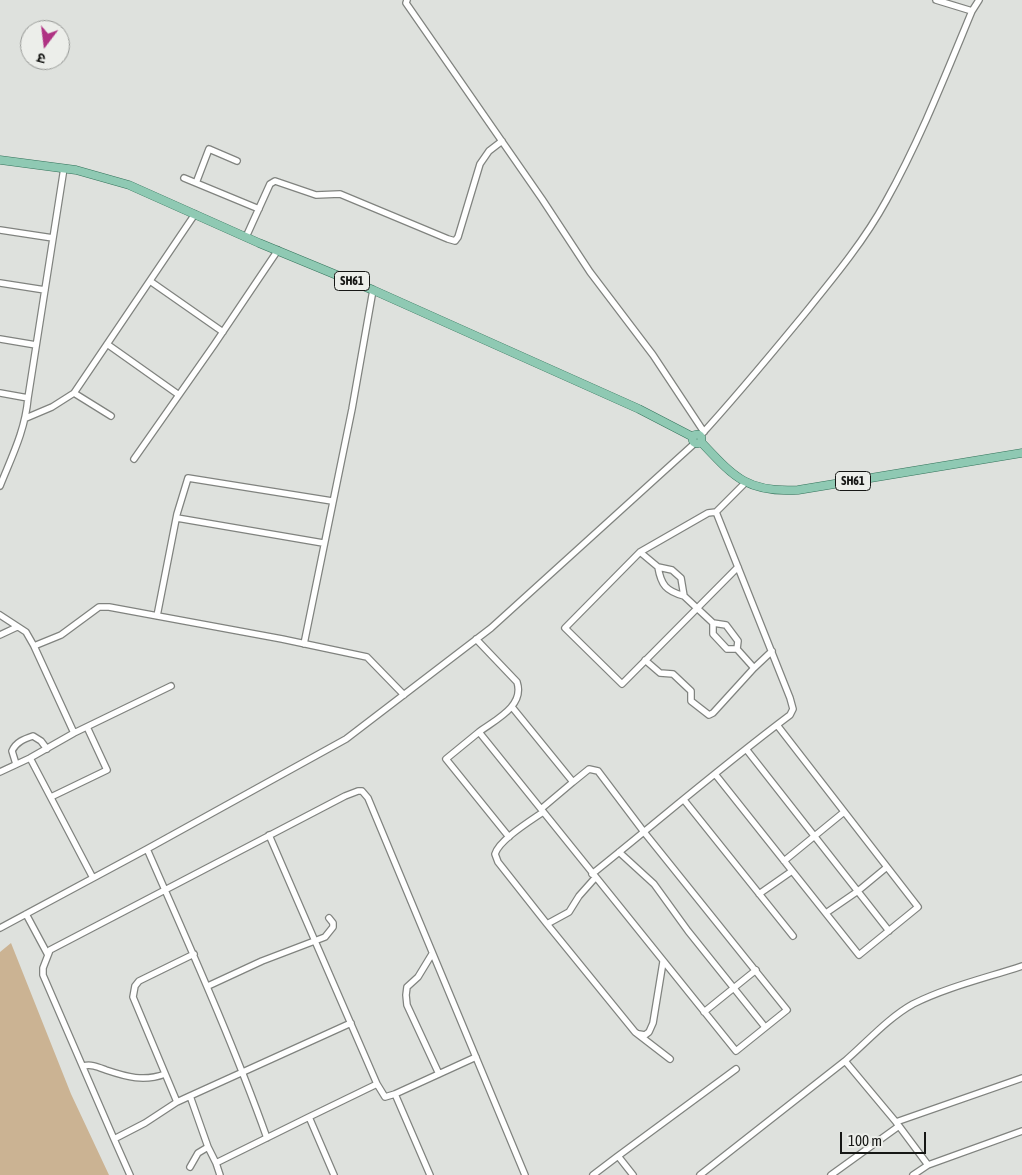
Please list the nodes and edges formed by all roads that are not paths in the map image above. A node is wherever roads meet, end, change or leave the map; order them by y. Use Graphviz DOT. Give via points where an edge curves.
graph roads {
  1 [pos="407,0"];
  2 [pos="936,0"];
  3 [pos="979,0"];
  4 [pos="972,11"];
  5 [pos="502,141"];
  6 [pos="0,160"];
  7 [pos="237,162"];
  8 [pos="64,168"];
  9 [pos="184,178"];
  10 [pos="196,183"];
  11 [pos="259,209"];
  12 [pos="195,214"];
  13 [pos="0,230"];
  14 [pos="246,237"];
  15 [pos="53,238"];
  16 [pos="278,250"];
  17 [pos="150,281"];
  18 [pos="0,283"];
  19 [pos="45,290"];
  20 [pos="373,290"];
  21 [pos="223,332"];
  22 [pos="0,339"];
  23 [pos="107,344"];
  24 [pos="36,345"];
  25 [pos="74,392"];
  26 [pos="0,393"];
  27 [pos="179,395"];
  28 [pos="28,398"];
  29 [pos="111,416"];
  30 [pos="26,418"];
  31 [pos="699,438"];
  32 [pos="1022,453"];
  33 [pos="134,459"];
  34 [pos="746,484"];
  35 [pos="0,486"];
  36 [pos="332,501"];
  37 [pos="716,512"];
  38 [pos="177,518"];
  39 [pos="324,543"];
  40 [pos="640,552"];
  41 [pos="658,567"];
  42 [pos="738,568"];
  43 [pos="684,596"];
  44 [pos="698,608"];
  45 [pos="0,615"];
  46 [pos="157,616"];
  47 [pos="713,623"];
  48 [pos="18,626"];
  49 [pos="0,635"];
  50 [pos="476,639"];
  51 [pos="304,644"];
  52 [pos="34,646"];
  53 [pos="737,649"];
  54 [pos="772,651"];
  55 [pos="645,660"];
  56 [pos="754,668"];
  57 [pos="171,686"];
  58 [pos="404,695"];
  59 [pos="512,707"];
  60 [pos="777,725"];
  61 [pos="87,727"];
  62 [pos="479,732"];
  63 [pos="74,733"];
  64 [pos="46,749"];
  65 [pos="746,749"];
  66 [pos="30,758"];
  67 [pos="16,764"];
  68 [pos="0,772"];
  69 [pos="715,774"];
  70 [pos="573,782"];
  71 [pos="51,797"];
  72 [pos="684,800"];
  73 [pos="542,810"];
  74 [pos="844,812"];
  75 [pos="644,832"];
  76 [pos="269,835"];
  77 [pos="814,836"];
  78 [pos="509,837"];
  79 [pos="147,849"];
  80 [pos="619,852"];
  81 [pos="784,861"];
  82 [pos="887,868"];
  83 [pos="792,870"];
  84 [pos="593,876"];
  85 [pos="93,878"];
  86 [pos="165,890"];
  87 [pos="858,891"];
  88 [pos="759,894"];
  89 [pos="826,913"];
  90 [pos="26,914"];
  91 [pos="329,918"];
  92 [pos="547,924"];
  93 [pos="0,928"];
  94 [pos="889,931"];
  95 [pos="793,936"];
  96 [pos="316,941"];
  97 [pos="194,954"];
  98 [pos="432,954"];
  99 [pos="48,955"];
  100 [pos="663,962"];
  101 [pos="1022,966"];
  102 [pos="756,970"];
  103 [pos="208,986"];
  104 [pos="733,988"];
  105 [pos="704,1012"];
  106 [pos="351,1023"];
  107 [pos="765,1027"];
  108 [pos="634,1032"];
  109 [pos="476,1057"];
  110 [pos="670,1059"];
  111 [pos="845,1061"];
  112 [pos="83,1066"];
  113 [pos="736,1069"];
  114 [pos="243,1071"];
  115 [pos="165,1074"];
  116 [pos="440,1074"];
  117 [pos="1022,1078"];
  118 [pos="377,1084"];
  119 [pos="395,1094"];
  120 [pos="190,1096"];
  121 [pos="177,1102"];
  122 [pos="309,1117"];
  123 [pos="898,1124"];
  124 [pos="1022,1131"];
  125 [pos="114,1138"];
  126 [pos="267,1138"];
  127 [pos="208,1147"];
  128 [pos="618,1156"];
  129 [pos="216,1163"];
  130 [pos="928,1165"];
  131 [pos="190,1167"];
  132 [pos="130,1175"];
  133 [pos="220,1175"];
  134 [pos="334,1175"];
  135 [pos="430,1175"];
  136 [pos="525,1175"];
  137 [pos="593,1175"];
  138 [pos="632,1175"];
  139 [pos="700,1175"];
  140 [pos="831,1175"];
  141 [pos="913,1175"];
  1 -- 5 [label="street" via="406,3"];
  2 -- 4 [label="street"];
  3 -- 4 [label="street"];
  4 -- 31 [label="street" via="918,138 862,239 822,293"];
  5 -- 11 [label="street" via="480,164 455,241 340,194 316,196 275,181 270,184"];
  5 -- 31 [label="street" via="590,272 653,355"];
  6 -- 8 [label="main road, SH61"];
  7 -- 10 [label="street" via="209,149"];
  8 -- 12 [label="main road, SH61" via="129,185"];
  8 -- 15 [label="street"];
  9 -- 10 [label="street"];
  10 -- 11 [label="street"];
  11 -- 14 [label="street"];
  12 -- 14 [label="main road, SH61"];
  12 -- 17 [label="street"];
  13 -- 15 [label="street"];
  14 -- 16 [label="main road, SH61"];
  15 -- 19 [label="street"];
  16 -- 20 [label="main road, SH61"];
  16 -- 21 [label="street"];
  17 -- 21 [label="street"];
  17 -- 23 [label="street"];
  18 -- 19 [label="street"];
  19 -- 24 [label="street"];
  20 -- 31 [label="main road, SH61"];
  20 -- 36 [label="street"];
  21 -- 27 [label="street"];
  22 -- 24 [label="street"];
  23 -- 25 [label="street"];
  23 -- 27 [label="street"];
  24 -- 28 [label="street"];
  25 -- 29 [label="street"];
  25 -- 30 [label="street" via="52,407"];
  26 -- 28 [label="street"];
  27 -- 33 [label="street"];
  28 -- 30 [label="street"];
  30 -- 35 [label="street"];
  31 -- 34 [label="main road, SH61" via="730,472"];
  31 -- 50 [label="street" via="492,628"];
  32 -- 34 [label="main road, SH61" via="798,490 777,491"];
  34 -- 37 [label="street"];
  36 -- 38 [label="street" via="188,478"];
  36 -- 39 [label="street"];
  37 -- 40 [label="street" via="708,512"];
  37 -- 42 [label="street"];
  38 -- 39 [label="street"];
  38 -- 46 [label="street"];
  39 -- 51 [label="street"];
  40 -- 41 [label="street"];
  40 -- 55 [label="street" via="565,628 622,684"];
  41 -- 43 [label="street" via="660,581 672,592"];
  41 -- 43 [label="street" via="672,570 682,578"];
  42 -- 44 [label="street"];
  42 -- 54 [label="street"];
  43 -- 44 [label="street"];
  44 -- 47 [label="street"];
  44 -- 55 [label="street"];
  45 -- 48 [label="street"];
  46 -- 51 [label="street"];
  46 -- 52 [label="street" via="99,607 61,635"];
  47 -- 53 [label="street" via="726,625 738,641"];
  47 -- 53 [label="street" via="713,634 727,649"];
  48 -- 49 [label="street"];
  48 -- 52 [label="street"];
  50 -- 58 [label="street"];
  50 -- 59 [label="street" via="517,682 519,695"];
  51 -- 58 [label="street" via="367,657"];
  52 -- 63 [label="street"];
  53 -- 56 [label="street"];
  54 -- 56 [label="street"];
  54 -- 60 [label="street" via="793,709"];
  55 -- 56 [label="street" via="660,673 673,674 691,691 691,701 709,715"];
  57 -- 61 [label="street"];
  58 -- 79 [label="street" via="346,739"];
  59 -- 62 [label="street"];
  59 -- 70 [label="street"];
  60 -- 65 [label="street"];
  60 -- 74 [label="street"];
  61 -- 63 [label="street"];
  61 -- 71 [label="street" via="107,770"];
  62 -- 73 [label="street"];
  62 -- 78 [label="street" via="446,759"];
  63 -- 64 [label="street"];
  64 -- 66 [label="street"];
  64 -- 67 [label="street" via="33,736 27,738 15,744 12,751"];
  65 -- 69 [label="street"];
  65 -- 77 [label="street"];
  66 -- 67 [label="street"];
  66 -- 71 [label="street"];
  67 -- 68 [label="street"];
  69 -- 72 [label="street"];
  69 -- 81 [label="street"];
  70 -- 73 [label="street"];
  70 -- 75 [label="street" via="589,769 598,771"];
  71 -- 85 [label="street"];
  72 -- 75 [label="street"];
  72 -- 88 [label="street"];
  73 -- 78 [label="street"];
  73 -- 84 [label="street"];
  74 -- 77 [label="street"];
  74 -- 82 [label="street"];
  75 -- 80 [label="street"];
  75 -- 102 [label="street"];
  76 -- 86 [label="street"];
  76 -- 96 [label="street"];
  76 -- 98 [label="street" via="345,796 362,791 368,798"];
  77 -- 81 [label="street"];
  77 -- 87 [label="street"];
  78 -- 92 [label="street" via="496,850 496,858"];
  79 -- 85 [label="street"];
  79 -- 86 [label="street"];
  80 -- 84 [label="street"];
  80 -- 104 [label="street" via="654,884"];
  81 -- 83 [label="street"];
  82 -- 87 [label="street"];
  82 -- 94 [label="street" via="918,907"];
  83 -- 88 [label="street"];
  83 -- 89 [label="street"];
  84 -- 92 [label="street" via="568,912"];
  84 -- 100 [label="street"];
  85 -- 90 [label="street"];
  86 -- 97 [label="street"];
  86 -- 99 [label="street" via="55,946"];
  87 -- 89 [label="street"];
  87 -- 94 [label="street"];
  88 -- 95 [label="street"];
  89 -- 94 [label="street" via="859,955"];
  90 -- 93 [label="street"];
  90 -- 99 [label="street"];
  91 -- 96 [label="street" via="334,925 332,930"];
  92 -- 108 [label="street"];
  96 -- 103 [label="street"];
  96 -- 106 [label="street"];
  97 -- 103 [label="street"];
  97 -- 115 [label="street" via="139,981 132,992"];
  98 -- 109 [label="street"];
  98 -- 116 [label="street" via="408,987 406,995 407,1005"];
  99 -- 112 [label="street" via="43,975"];
  100 -- 105 [label="street"];
  100 -- 108 [label="street" via="653,1024 645,1034"];
  101 -- 111 [label="street" via="912,1005 896,1015"];
  102 -- 104 [label="street"];
  102 -- 107 [label="street" via="787,1010"];
  103 -- 114 [label="street"];
  104 -- 105 [label="street"];
  104 -- 107 [label="street"];
  105 -- 107 [label="street" via="736,1051"];
  106 -- 114 [label="street"];
  106 -- 118 [label="street"];
  108 -- 110 [label="street"];
  109 -- 116 [label="street"];
  109 -- 136 [label="street"];
  111 -- 123 [label="street"];
  111 -- 139 [label="street"];
  112 -- 115 [label="street" via="91,1065 136,1079"];
  112 -- 125 [label="street"];
  113 -- 128 [label="street"];
  114 -- 120 [label="street"];
  114 -- 126 [label="street"];
  115 -- 121 [label="street"];
  116 -- 119 [label="street"];
  117 -- 123 [label="street"];
  118 -- 119 [label="street" via="385,1097"];
  118 -- 122 [label="street"];
  119 -- 135 [label="street"];
  120 -- 121 [label="street"];
  120 -- 127 [label="street"];
  121 -- 125 [label="street"];
  122 -- 126 [label="street"];
  122 -- 134 [label="street"];
  123 -- 130 [label="street"];
  123 -- 140 [label="street"];
  124 -- 130 [label="street"];
  125 -- 132 [label="street"];
  126 -- 129 [label="street"];
  127 -- 129 [label="street"];
  127 -- 131 [label="street" via="198,1153"];
  128 -- 137 [label="street"];
  128 -- 138 [label="street"];
  129 -- 133 [label="street"];
  130 -- 141 [label="street"];
}
